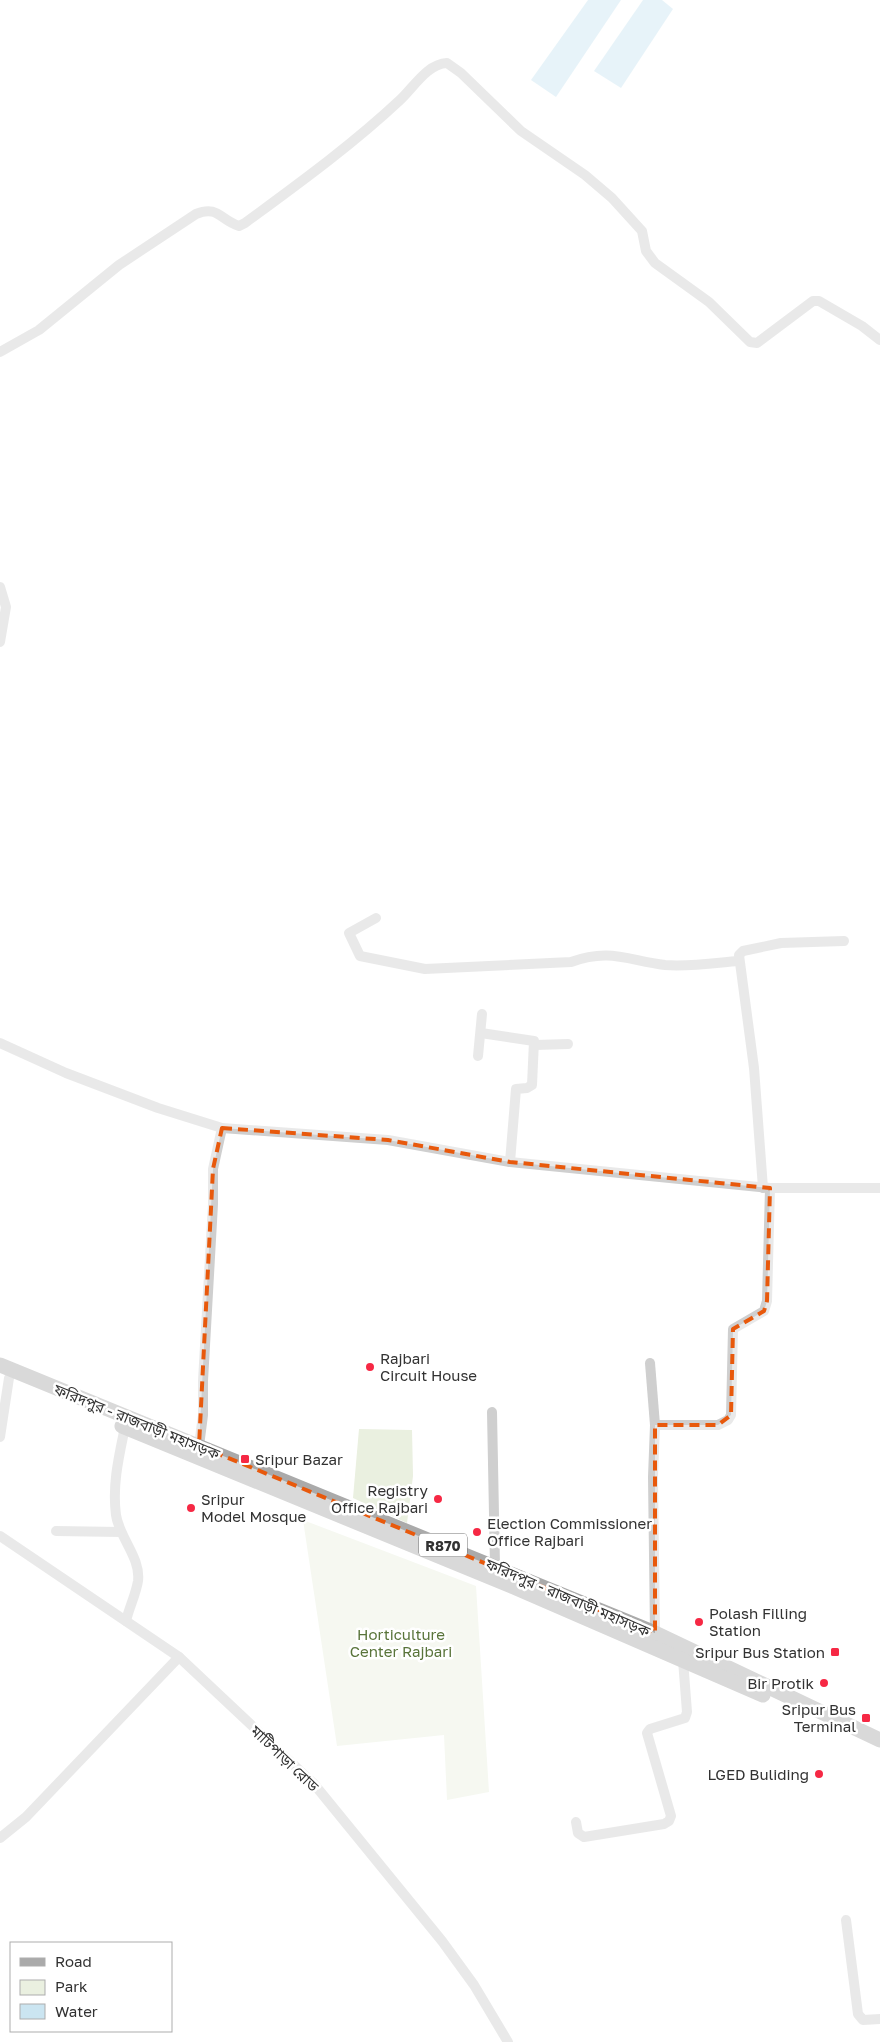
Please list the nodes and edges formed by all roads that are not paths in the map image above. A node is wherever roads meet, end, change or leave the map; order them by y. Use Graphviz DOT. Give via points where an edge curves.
graph roads {
  1 [pos="880,340"];
  2 [pos="0,352"];
  3 [pos="0,587"];
  4 [pos="0,642"];
  5 [pos="376,918"];
  6 [pos="844,941"];
  7 [pos="738,962"];
  8 [pos="482,1014"];
  9 [pos="481,1034"];
  10 [pos="0,1043"];
  11 [pos="568,1044"];
  12 [pos="535,1045"];
  13 [pos="478,1056"];
  14 [pos="222,1128"];
  15 [pos="510,1162"];
  16 [pos="766,1188"];
  17 [pos="880,1188"];
  18 [pos="650,1364"];
  19 [pos="0,1365"];
  20 [pos="4,1376"];
  21 [pos="492,1412"];
  22 [pos="655,1425"];
  23 [pos="125,1427"];
  24 [pos="0,1437"];
  25 [pos="199,1446"];
  26 [pos="56,1531"];
  27 [pos="120,1532"];
  28 [pos="0,1536"];
  29 [pos="495,1566"];
  30 [pos="126,1621"];
  31 [pos="653,1639"];
  32 [pos="179,1657"];
  33 [pos="683,1660"];
  34 [pos="880,1740"];
  35 [pos="880,1748"];
  36 [pos="576,1822"];
  37 [pos="0,1838"];
  38 [pos="846,1920"];
  39 [pos="880,2019"];
  40 [pos="508,2042"];
  1 -- 2 [label="street" via="862,326 819,301 813,301 766,338 757,343 750,342 710,302 655,263 646,251 642,231 586,174 521,131 447,63 432,67 401,99 314,173 245,223 239,226 231,224 207,209 196,214 104,276 39,330"];
  3 -- 4 [label="street" via="6,607"];
  5 -- 7 [label="street" via="349,933 360,956 426,969 570,962 590,955 609,954 667,965"];
  6 -- 7 [label="street" via="781,943 743,951"];
  7 -- 16 [label="street" via="754,1068"];
  8 -- 9 [label="street"];
  9 -- 12 [label="street" via="531,1038"];
  9 -- 13 [label="street"];
  10 -- 14 [label="street" via="66,1074"];
  11 -- 12 [label="street"];
  12 -- 15 [label="street" via="532,1085 516,1089"];
  14 -- 15 [label="street" via="388,1140"];
  14 -- 25 [label="street" via="213,1169 204,1415"];
  15 -- 16 [label="street"];
  16 -- 17 [label="street"];
  16 -- 22 [label="street" via="767,1300 764,1311 733,1329 731,1415 718,1425"];
  18 -- 22 [label="street"];
  19 -- 25 [label="main road, ফরিদপুর - রাজবাড়ী মহাসড়ক / R870"];
  20 -- 23 [label="main road, ফরিদপুর - রাজবাড়ী মহাসড়ক / R870"];
  20 -- 24 [label="street"];
  21 -- 29 [label="street"];
  22 -- 31 [label="street"];
  23 -- 27 [label="street" via="116,1479 116,1515"];
  23 -- 31 [label="main road, ফরিদপুর - রাজবাড়ী মহাসড়ক / R870"];
  25 -- 29 [label="main road, ফরিদপুর - রাজবাড়ী মহাসড়ক / R870"];
  26 -- 27 [label="street"];
  27 -- 30 [label="street" via="138,1572"];
  28 -- 30 [label="street, মাটিপাড়া রোড"];
  29 -- 31 [label="main road, ফরিদপুর - রাজবাড়ী মহাসড়ক / R870"];
  30 -- 32 [label="street, মাটিপাড়া রোড"];
  31 -- 33 [label="main road, ফরিদপুর - রাজবাড়ী মহাসড়ক / R870"];
  31 -- 34 [label="main road, ফরিদপুর - রাজবাড়ী মহাসড়ক / R870"];
  32 -- 37 [label="street" via="26,1817"];
  32 -- 40 [label="street, মাটিপাড়া রোড" via="314,1784 442,1941 474,1985"];
  33 -- 35 [label="main road, ফরিদপুর - রাজবাড়ী মহাসড়ক / R870"];
  33 -- 36 [label="street" via="686,1718 650,1729 647,1733 669,1821 584,1838 578,1833"];
  38 -- 39 [label="street" via="858,2014 864,2020"];
}
